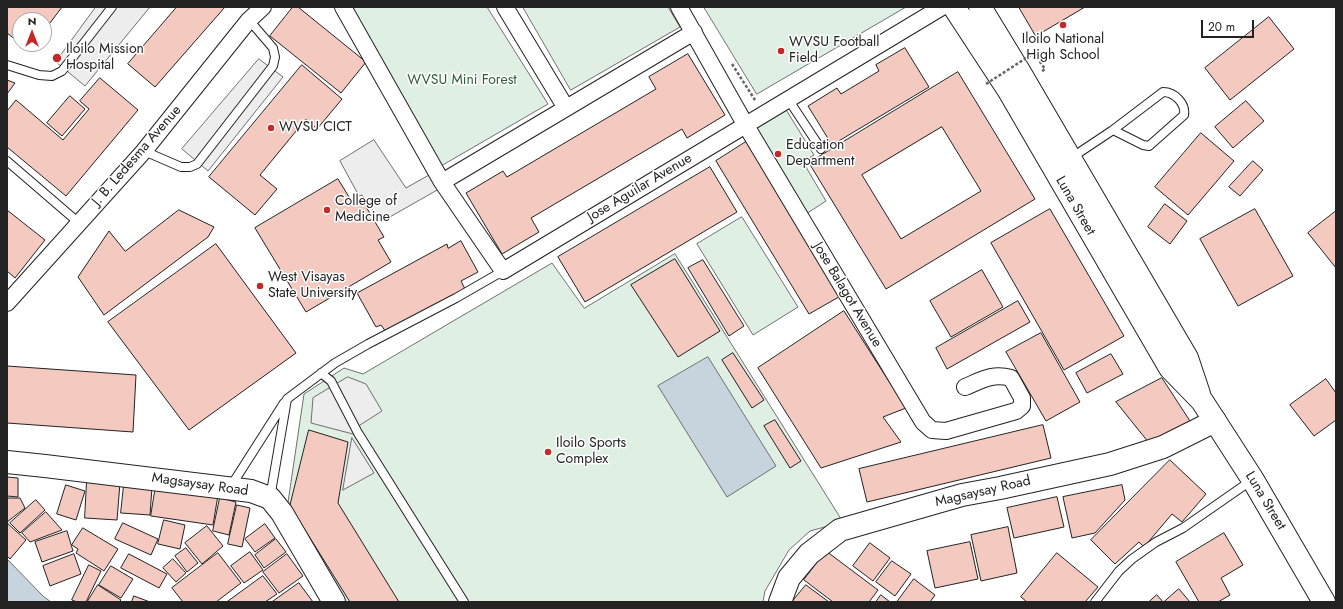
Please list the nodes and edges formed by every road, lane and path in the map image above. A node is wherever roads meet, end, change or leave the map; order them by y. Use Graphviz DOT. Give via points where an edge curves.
graph roads {
  1 [pos="112,7"];
  2 [pos="263,7"];
  3 [pos="343,7"];
  4 [pos="505,7"];
  5 [pos="679,7"];
  6 [pos="942,7"];
  7 [pos="954,7"];
  8 [pos="980,7"];
  9 [pos="249,20"];
  10 [pos="694,32"];
  11 [pos="1034,54"];
  12 [pos="731,62"];
  13 [pos="7,65"];
  14 [pos="986,84"];
  15 [pos="788,98"];
  16 [pos="756,102"];
  17 [pos="566,108"];
  18 [pos="746,124"];
  19 [pos="1113,130"];
  20 [pos="821,148"];
  21 [pos="144,151"];
  22 [pos="7,161"];
  23 [pos="1062,163"];
  24 [pos="442,182"];
  25 [pos="79,223"];
  26 [pos="502,271"];
  27 [pos="7,303"];
  28 [pos="321,373"];
  29 [pos="965,388"];
  30 [pos="287,399"];
  31 [pos="1215,421"];
  32 [pos="7,462"];
  33 [pos="1253,480"];
  34 [pos="230,489"];
  35 [pos="270,498"];
  36 [pos="334,602"];
  37 [pos="464,602"];
  38 [pos="780,602"];
  39 [pos="1096,602"];
  40 [pos="1324,602"];
  1 -- 13 [label="lane" via="62,71 52,76 38,75"];
  2 -- 9 [label="street, J. B. Ledesma Avenue"];
  3 -- 24 [label="street"];
  4 -- 17 [label="street"];
  5 -- 10 [label="street, Jose Balagot Avenue"];
  6 -- 15 [label="street, Jose Aguilar Avenue"];
  7 -- 23 [label="main road, Luna Street" via="1009,92"];
  8 -- 23 [label="main road, Luna Street" via="1019,71"];
  9 -- 21 [label="street, J. B. Ledesma Avenue"];
  9 -- 21 [label="lane" via="273,48 273,66 197,164 181,167"];
  10 -- 17 [label="street"];
  10 -- 18 [label="street, Jose Balagot Avenue"];
  11 -- 14 [label="path, bridge"];
  12 -- 16 [label="path"];
  15 -- 18 [label="street, Jose Aguilar Avenue"];
  15 -- 20 [label="lane"];
  17 -- 24 [label="street"];
  18 -- 26 [label="street, Jose Aguilar Avenue"];
  18 -- 29 [label="street, Jose Balagot Avenue" via="922,422 932,430 946,431 1016,411 1022,406 1022,398 1011,378 993,376"];
  19 -- 19 [label="lane" via="1163,92 1174,94 1184,106 1184,116 1149,146"];
  19 -- 23 [label="lane"];
  21 -- 25 [label="street, J. B. Ledesma Avenue"];
  22 -- 25 [label="lane"];
  23 -- 31 [label="main road, Luna Street" via="1187,358 1202,401"];
  24 -- 26 [label="street"];
  25 -- 27 [label="street, J. B. Ledesma Avenue"];
  26 -- 28 [label="lane, Jose Aguilar Avenue" via="368,344"];
  28 -- 30 [label="lane, Jose Aguilar Avenue"];
  28 -- 37 [label="lane" via="331,381 358,433"];
  30 -- 34 [label="lane"];
  30 -- 35 [label="lane"];
  31 -- 33 [label="main road, Luna Street"];
  31 -- 38 [label="main road, Magsaysay Road" via="1163,447 1110,464 962,494 840,530 809,554 789,578"];
  32 -- 34 [label="main road, Magsaysay Road"];
  33 -- 39 [label="lane" via="1132,559"];
  33 -- 40 [label="main road, Luna Street"];
  34 -- 35 [label="main road, Magsaysay Road" via="251,491"];
  35 -- 36 [label="main road" via="282,513"];
}
